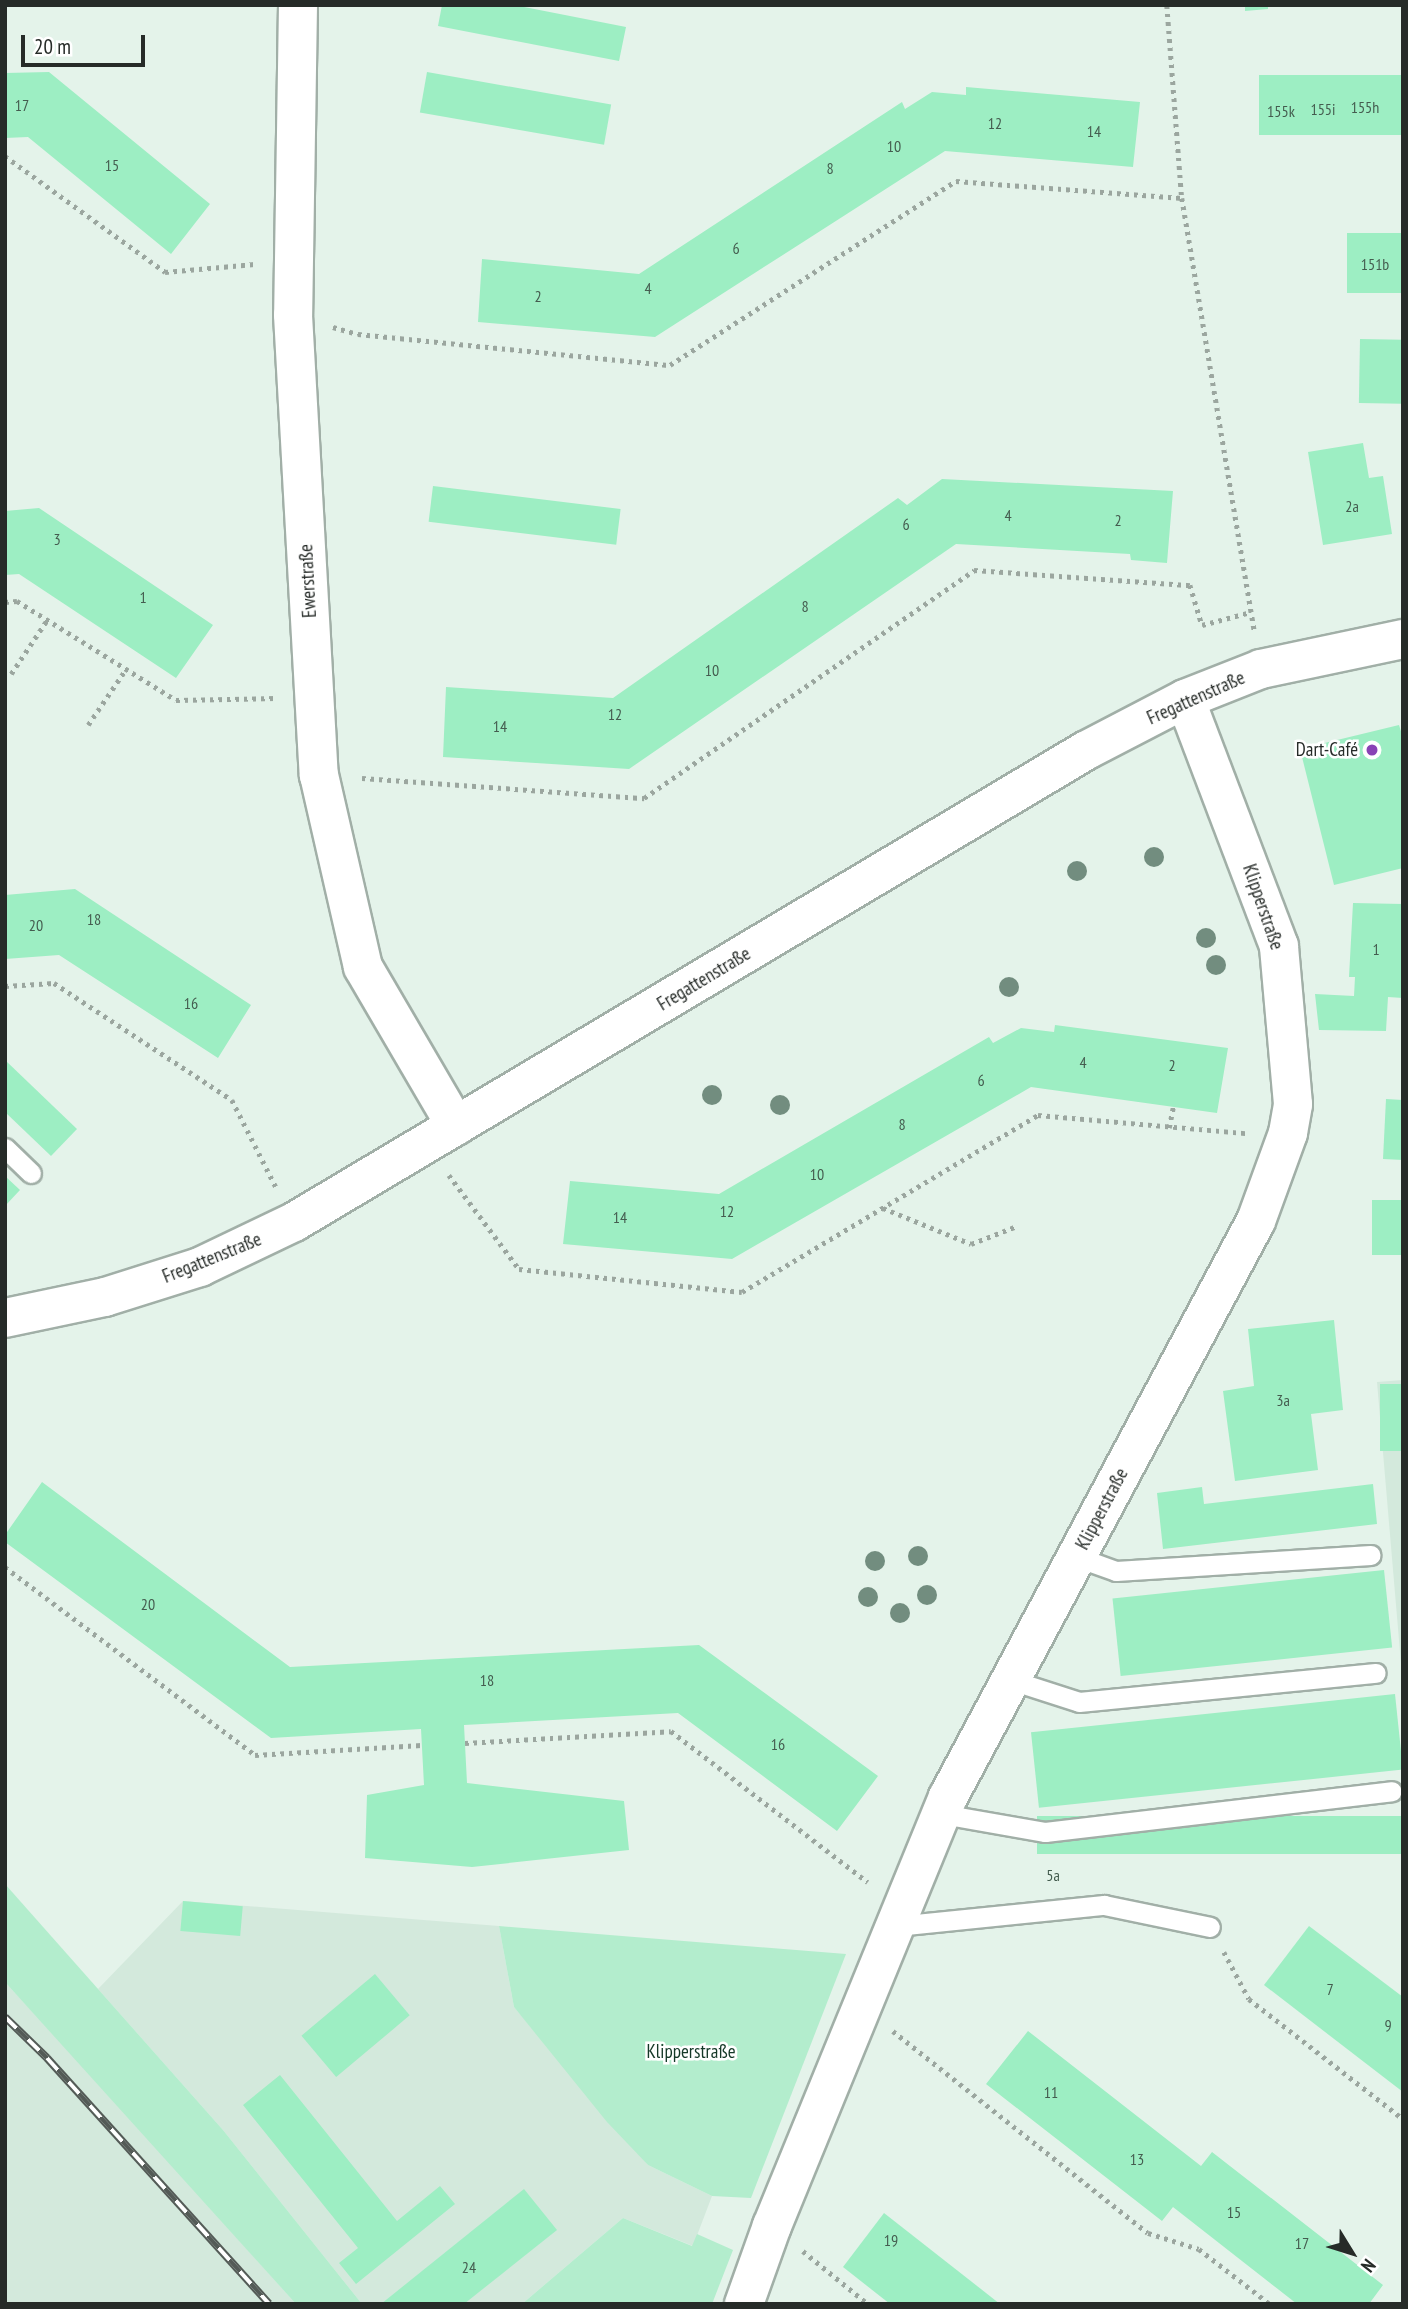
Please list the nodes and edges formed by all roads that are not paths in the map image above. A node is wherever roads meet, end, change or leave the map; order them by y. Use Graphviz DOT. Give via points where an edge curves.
graph roads {
  1 [pos="298,5"];
  2 [pos="1403,639"];
  3 [pos="1185,699"];
  4 [pos="442,1134"];
  5 [pos="5,1148"];
  6 [pos="31,1173"];
  7 [pos="5,1318"];
  8 [pos="1370,1555"];
  9 [pos="1077,1557"];
  10 [pos="1376,1673"];
  11 [pos="1011,1681"];
  12 [pos="1392,1791"];
  13 [pos="942,1814"];
  14 [pos="899,1917"];
  15 [pos="1210,1927"];
  16 [pos="744,2304"];
  1 -- 4 [label="street, Ewerstraße" via="293,315 319,775 363,967"];
  2 -- 3 [label="street, Fregattenstraße" via="1261,669"];
  3 -- 4 [label="street, Fregattenstraße" via="1085,751"];
  3 -- 9 [label="street, Klipperstraße" via="1279,946 1293,1104 1288,1133 1256,1221"];
  4 -- 7 [label="street, Fregattenstraße" via="294,1222 200,1267 105,1297"];
  5 -- 6 [label="lane"];
  8 -- 9 [label="lane" via="1116,1571"];
  9 -- 11 [label="street, Klipperstraße"];
  10 -- 11 [label="lane" via="1079,1702"];
  11 -- 13 [label="street, Klipperstraße"];
  12 -- 13 [label="lane" via="1045,1832"];
  13 -- 14 [label="street, Klipperstraße"];
  14 -- 15 [label="lane" via="1104,1905"];
  14 -- 16 [label="street, Klipperstraße"];
}
